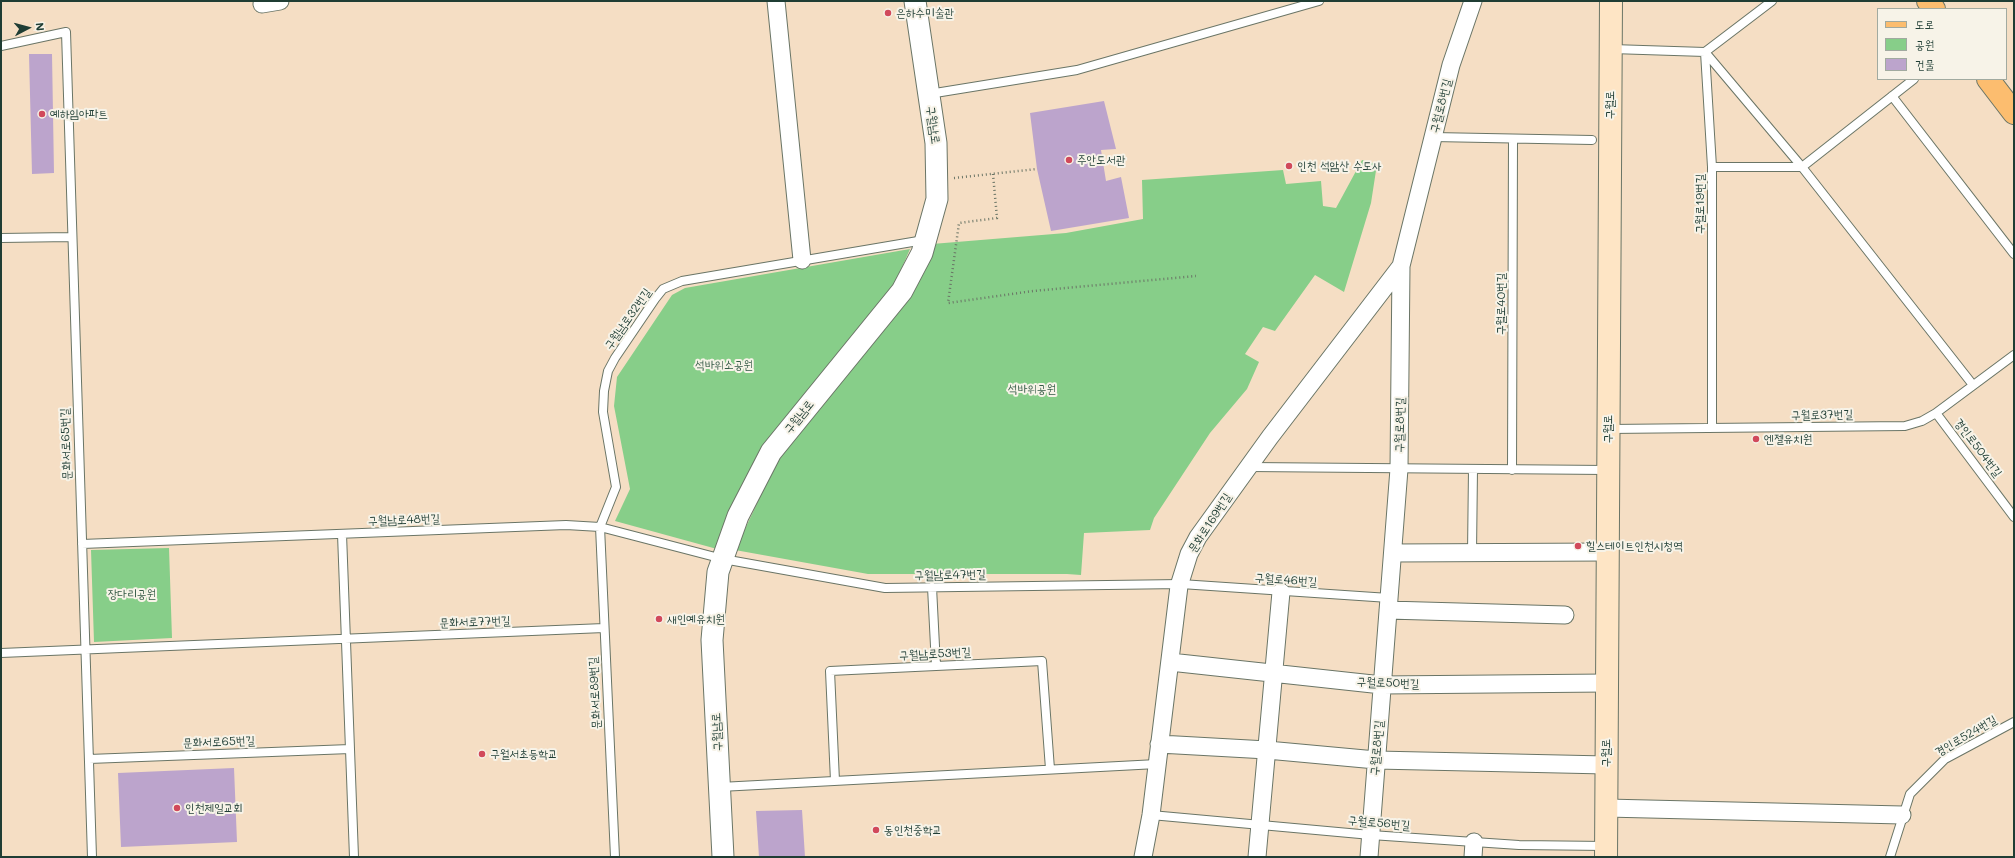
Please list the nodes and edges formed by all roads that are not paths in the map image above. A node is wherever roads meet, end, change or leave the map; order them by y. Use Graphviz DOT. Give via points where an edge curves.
graph roads {
  1 [pos="280,1"];
  2 [pos="776,1"];
  3 [pos="916,1"];
  4 [pos="1319,1"];
  5 [pos="1473,1"];
  6 [pos="1611,1"];
  7 [pos="1772,1"];
  8 [pos="262,2"];
  9 [pos="1,46"];
  10 [pos="1611,49"];
  11 [pos="1705,52"];
  12 [pos="1913,80"];
  13 [pos="1989,80"];
  14 [pos="928,94"];
  15 [pos="1892,96"];
  16 [pos="2014,113"];
  17 [pos="1433,137"];
  18 [pos="1513,139"];
  19 [pos="1592,140"];
  20 [pos="1712,167"];
  21 [pos="1802,167"];
  22 [pos="71,237"];
  23 [pos="1,238"];
  24 [pos="925,240"];
  25 [pos="2014,254"];
  26 [pos="802,260"];
  27 [pos="1401,266"];
  28 [pos="2014,355"];
  29 [pos="1973,385"];
  30 [pos="1936,413"];
  31 [pos="1712,428"];
  32 [pos="1608,429"];
  33 [pos="1248,467"];
  34 [pos="1399,469"];
  35 [pos="1473,469"];
  36 [pos="1512,470"];
  37 [pos="1608,470"];
  38 [pos="2014,517"];
  39 [pos="600,527"];
  40 [pos="342,534"];
  41 [pos="82,544"];
  42 [pos="1608,552"];
  43 [pos="1392,553"];
  44 [pos="1472,553"];
  45 [pos="723,559"];
  46 [pos="1180,584"];
  47 [pos="932,587"];
  48 [pos="1281,592"];
  49 [pos="1389,604"];
  50 [pos="1565,615"];
  51 [pos="604,628"];
  52 [pos="346,639"];
  53 [pos="85,650"];
  54 [pos="1,653"];
  55 [pos="1170,662"];
  56 [pos="936,666"];
  57 [pos="1273,673"];
  58 [pos="1607,683"];
  59 [pos="1382,685"];
  60 [pos="2014,722"];
  61 [pos="1159,744"];
  62 [pos="350,749"];
  63 [pos="1267,750"];
  64 [pos="89,759"];
  65 [pos="1376,760"];
  66 [pos="1157,764"];
  67 [pos="1606,765"];
  68 [pos="1050,769"];
  69 [pos="835,781"];
  70 [pos="719,787"];
  71 [pos="1606,808"];
  72 [pos="1151,815"];
  73 [pos="1902,815"];
  74 [pos="1261,825"];
  75 [pos="1370,835"];
  76 [pos="1473,850"];
  77 [pos="1606,852"];
  78 [pos="92,857"];
  79 [pos="350,857"];
  80 [pos="354,857"];
  81 [pos="615,857"];
  82 [pos="723,857"];
  83 [pos="1143,857"];
  84 [pos="1257,857"];
  85 [pos="1369,857"];
  86 [pos="1890,857"];
  1 -- 8 [label="street"];
  2 -- 26 [label="street"];
  3 -- 14 [label="street, 구월남로"];
  4 -- 14 [label="lane" via="1095,66 1054,75"];
  5 -- 17 [label="street, 구월로8번길" via="1451,65"];
  6 -- 10 [label="main road, 구월로"];
  7 -- 11 [label="lane"];
  9 -- 22 [label="lane, 문화서로65번길" via="66,32"];
  10 -- 11 [label="lane"];
  10 -- 32 [label="main road, 구월로"];
  11 -- 20 [label="lane, 구월로19번길"];
  11 -- 21 [label="lane"];
  12 -- 15 [label="lane"];
  13 -- 16 [label="main road"];
  14 -- 24 [label="street, 구월남로" via="936,143 937,199"];
  15 -- 21 [label="lane"];
  15 -- 25 [label="lane"];
  17 -- 18 [label="lane"];
  17 -- 27 [label="street, 구월로8번길"];
  18 -- 19 [label="lane"];
  18 -- 36 [label="lane, 구월로40번길"];
  20 -- 21 [label="lane"];
  20 -- 31 [label="lane, 구월로19번길"];
  21 -- 29 [label="lane"];
  22 -- 23 [label="lane"];
  22 -- 41 [label="lane, 문화서로65번길"];
  24 -- 26 [label="lane, 구월남로32번길"];
  24 -- 45 [label="street, 구월남로" via="922,253 902,291 771,452 738,516"];
  26 -- 39 [label="lane, 구월남로32번길" via="682,281 664,289 655,298 615,358 607,377 603,412 616,487"];
  27 -- 33 [label="street, 문화로169번길"];
  27 -- 34 [label="street, 구월로8번길"];
  28 -- 29 [label="lane, 구월로37번길"];
  29 -- 30 [label="lane, 구월로37번길"];
  30 -- 31 [label="lane, 구월로37번길" via="1905,426"];
  30 -- 38 [label="lane, 경인로504번길"];
  31 -- 32 [label="lane, 구월로37번길"];
  32 -- 37 [label="main road, 구월로"];
  33 -- 34 [label="lane"];
  33 -- 46 [label="street, 문화로169번길" via="1198,536 1189,554"];
  34 -- 35 [label="lane"];
  34 -- 43 [label="street, 구월로8번길"];
  35 -- 36 [label="lane"];
  35 -- 44 [label="lane"];
  36 -- 37 [label="lane"];
  37 -- 42 [label="main road, 구월로"];
  39 -- 40 [label="lane, 구월남로48번길" via="566,525"];
  39 -- 45 [label="lane, 구월남로48번길"];
  39 -- 51 [label="lane, 문화서로89번길"];
  40 -- 41 [label="lane, 구월남로48번길"];
  40 -- 52 [label="lane"];
  41 -- 53 [label="lane, 문화서로65번길"];
  42 -- 44 [label="street"];
  42 -- 58 [label="main road, 구월로"];
  43 -- 44 [label="street"];
  43 -- 49 [label="street, 구월로8번길"];
  45 -- 47 [label="lane, 구월남로47번길" via="885,588"];
  45 -- 70 [label="street, 구월남로" via="718,572 712,640"];
  46 -- 47 [label="lane, 구월남로47번길"];
  46 -- 48 [label="lane, 구월로46번길"];
  46 -- 55 [label="street, 문화로169번길"];
  47 -- 56 [label="lane"];
  48 -- 49 [label="lane, 구월로46번길"];
  48 -- 57 [label="street"];
  49 -- 50 [label="street"];
  49 -- 59 [label="street, 구월로8번길"];
  51 -- 52 [label="lane, 문화서로77번길"];
  51 -- 81 [label="lane, 문화서로89번길"];
  52 -- 53 [label="lane"];
  52 -- 62 [label="lane"];
  53 -- 54 [label="lane"];
  53 -- 64 [label="lane, 문화서로65번길"];
  55 -- 57 [label="street, 구월로50번길"];
  55 -- 61 [label="street, 문화로169번길"];
  56 -- 68 [label="lane, 구월남로53번길" via="1042,661"];
  56 -- 69 [label="lane, 구월남로53번길" via="830,671"];
  57 -- 59 [label="street, 구월로50번길"];
  57 -- 63 [label="street"];
  58 -- 59 [label="street, 구월로50번길"];
  58 -- 67 [label="main road, 구월로"];
  59 -- 65 [label="street, 구월로8번길"];
  60 -- 73 [label="lane, 경인로524번길" via="1945,759 1910,794"];
  61 -- 63 [label="street"];
  61 -- 66 [label="street, 문화로169번길"];
  62 -- 64 [label="lane, 문화서로65번길"];
  62 -- 80 [label="lane"];
  63 -- 65 [label="street"];
  63 -- 74 [label="street"];
  64 -- 78 [label="lane, 문화서로65번길"];
  65 -- 67 [label="street"];
  65 -- 75 [label="street, 구월로8번길"];
  66 -- 68 [label="lane"];
  66 -- 72 [label="street, 문화로169번길"];
  67 -- 71 [label="main road, 구월로"];
  68 -- 69 [label="lane"];
  69 -- 70 [label="lane"];
  70 -- 82 [label="street, 구월남로"];
  71 -- 73 [label="street"];
  71 -- 77 [label="main road, 구월로"];
  72 -- 74 [label="lane, 구월로56번길"];
  72 -- 83 [label="street, 문화로169번길"];
  73 -- 86 [label="lane, 경인로524번길"];
  74 -- 75 [label="lane, 구월로56번길"];
  74 -- 84 [label="street"];
  75 -- 76 [label="lane, 구월로56번길"];
  75 -- 85 [label="street, 구월로8번길"];
  76 -- 77 [label="lane, 구월로56번길" via="1519,845"];
  79 -- 80 [label="lane"];
}
